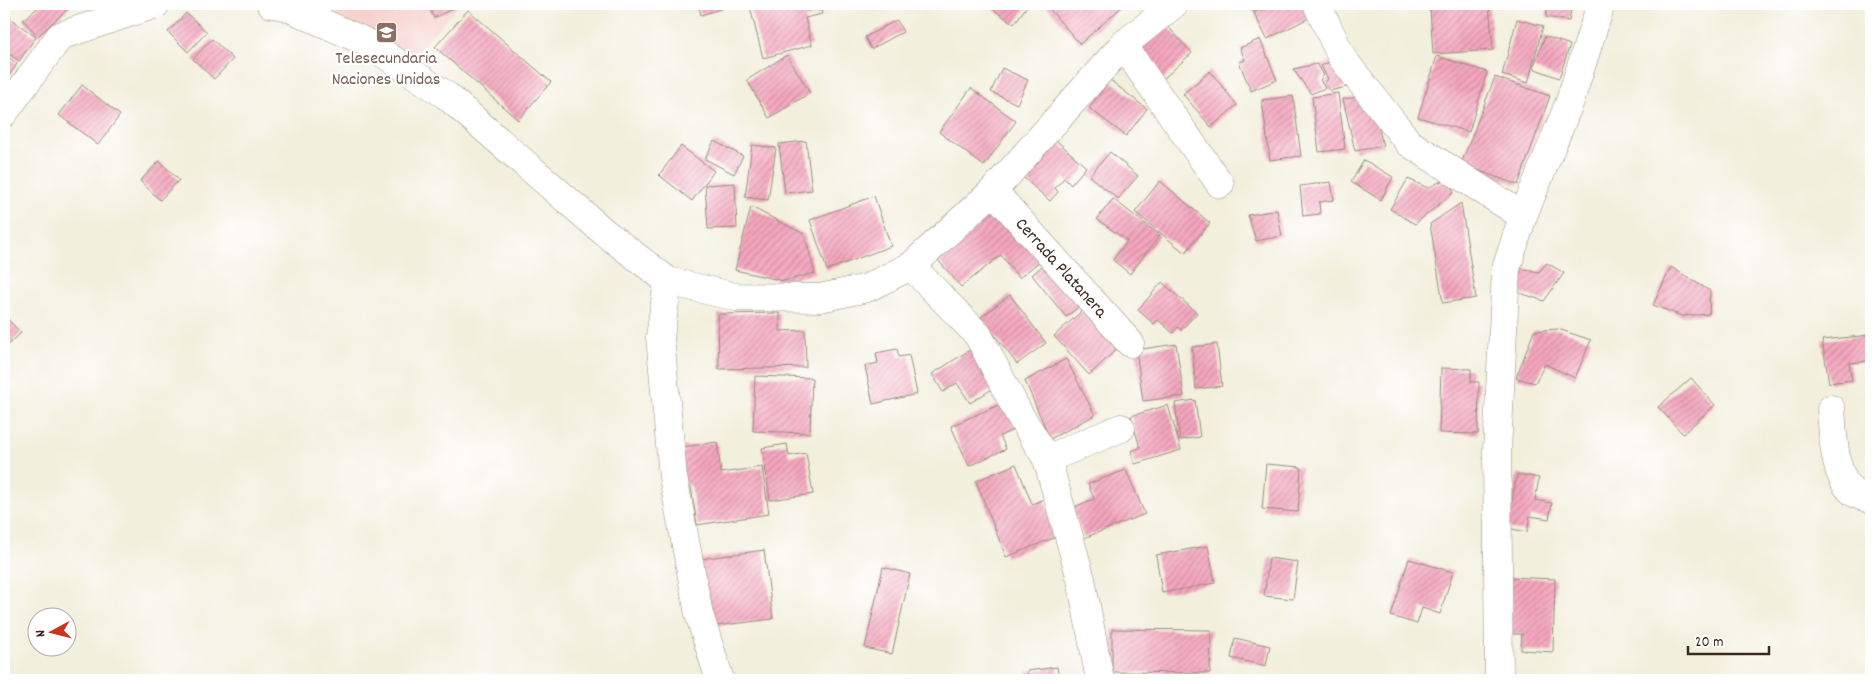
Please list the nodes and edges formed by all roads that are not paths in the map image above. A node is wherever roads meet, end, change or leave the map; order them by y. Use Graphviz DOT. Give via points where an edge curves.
graph roads {
  1 [pos="98,4"];
  2 [pos="156,4"];
  3 [pos="271,4"];
  4 [pos="1174,4"];
  5 [pos="1317,4"];
  6 [pos="1600,4"];
  7 [pos="60,36"];
  8 [pos="1123,45"];
  9 [pos="4,113"];
  10 [pos="1220,184"];
  11 [pos="993,191"];
  12 [pos="1523,216"];
  13 [pos="911,266"];
  14 [pos="668,281"];
  15 [pos="1130,343"];
  16 [pos="1831,409"];
  17 [pos="1121,428"];
  18 [pos="1047,460"];
  19 [pos="1871,499"];
  20 [pos="720,680"];
  21 [pos="1100,680"];
  22 [pos="1499,680"];
  1 -- 7 [label="street"];
  2 -- 7 [label="street"];
  3 -- 14 [label="street" via="285,6 366,42 446,96 604,232"];
  4 -- 8 [label="street"];
  5 -- 12 [label="street" via="1342,58 1409,143"];
  6 -- 12 [label="street" via="1569,104"];
  7 -- 9 [label="street"];
  8 -- 10 [label="street"];
  8 -- 11 [label="street"];
  11 -- 13 [label="street"];
  11 -- 15 [label="street, Cerrada Platanera"];
  12 -- 22 [label="street" via="1506,269 1498,451"];
  13 -- 14 [label="street" via="867,288 820,298 736,297"];
  13 -- 18 [label="street" via="978,335"];
  14 -- 20 [label="street" via="660,337 673,477 699,614"];
  16 -- 19 [label="street" via="1836,458 1844,481 1855,494"];
  17 -- 18 [label="street"];
  18 -- 21 [label="street" via="1081,579"];
}
